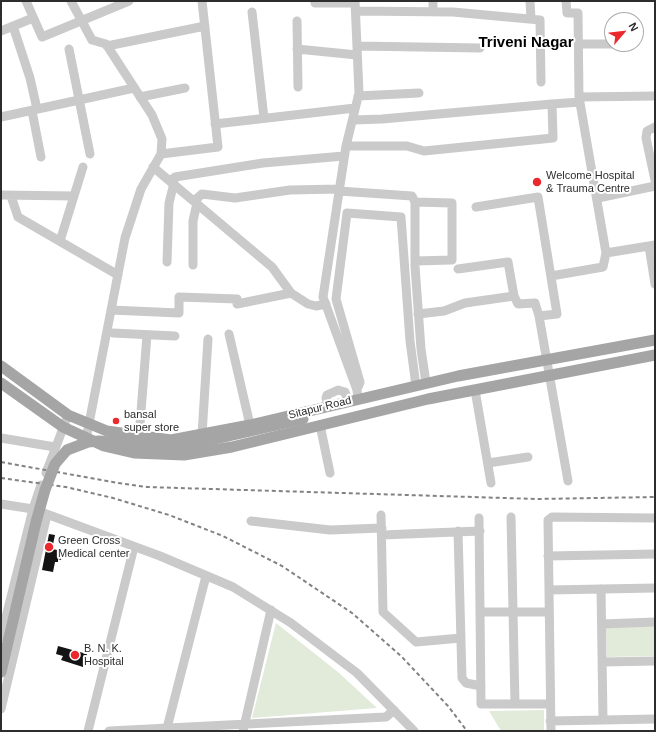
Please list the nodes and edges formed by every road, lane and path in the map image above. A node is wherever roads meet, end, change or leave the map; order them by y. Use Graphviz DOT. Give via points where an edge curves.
graph roads {
  1 [pos="26,1"];
  2 [pos="71,1"];
  3 [pos="129,1"];
  4 [pos="202,1"];
  5 [pos="315,1"];
  6 [pos="433,1"];
  7 [pos="530,1"];
  8 [pos="566,1"];
  9 [pos="355,5"];
  10 [pos="252,12"];
  11 [pos="433,12"];
  12 [pos="33,18"];
  13 [pos="531,19"];
  14 [pos="81,20"];
  15 [pos="297,22"];
  16 [pos="13,26"];
  17 [pos="205,26"];
  18 [pos="1,31"];
  19 [pos="579,44"];
  20 [pos="604,44"];
  21 [pos="107,46"];
  22 [pos="480,48"];
  23 [pos="69,49"];
  24 [pos="297,49"];
  25 [pos="357,50"];
  26 [pos="541,82"];
  27 [pos="134,88"];
  28 [pos="185,88"];
  29 [pos="298,88"];
  30 [pos="419,93"];
  31 [pos="358,96"];
  32 [pos="655,96"];
  33 [pos="140,97"];
  34 [pos="580,99"];
  35 [pos="79,100"];
  36 [pos="552,104"];
  37 [pos="355,108"];
  38 [pos="35,110"];
  39 [pos="1,118"];
  40 [pos="264,118"];
  41 [pos="352,120"];
  42 [pos="215,124"];
  43 [pos="655,128"];
  44 [pos="346,146"];
  45 [pos="90,154"];
  46 [pos="161,154"];
  47 [pos="344,156"];
  48 [pos="41,157"];
  49 [pos="83,167"];
  50 [pos="153,167"];
  51 [pos="655,180"];
  52 [pos="172,182"];
  53 [pos="655,186"];
  54 [pos="339,190"];
  55 [pos="1,196"];
  56 [pos="11,196"];
  57 [pos="74,196"];
  58 [pos="598,198"];
  59 [pos="196,202"];
  60 [pos="415,202"];
  61 [pos="476,207"];
  62 [pos="60,241"];
  63 [pos="652,246"];
  64 [pos="606,253"];
  65 [pos="415,261"];
  66 [pos="167,262"];
  67 [pos="193,264"];
  68 [pos="458,269"];
  69 [pos="118,275"];
  70 [pos="551,276"];
  71 [pos="655,284"];
  72 [pos="291,293"];
  73 [pos="514,296"];
  74 [pos="326,304"];
  75 [pos="111,310"];
  76 [pos="418,314"];
  77 [pos="539,316"];
  78 [pos="113,333"];
  79 [pos="229,334"];
  80 [pos="147,335"];
  81 [pos="175,336"];
  82 [pos="208,339"];
  83 [pos="655,340"];
  84 [pos="655,355"];
  85 [pos="546,360"];
  86 [pos="1,366"];
  87 [pos="548,375"];
  88 [pos="1,383"];
  89 [pos="419,387"];
  90 [pos="475,390"];
  91 [pos="354,397"];
  92 [pos="428,399"];
  93 [pos="68,415"];
  94 [pos="90,424"];
  95 [pos="250,425"];
  96 [pos="320,425"];
  97 [pos="63,428"];
  98 [pos="202,435"];
  99 [pos="139,437"];
  100 [pos="1,438"];
  101 [pos="86,439"];
  102 [pos="55,447"];
  103 [pos="528,457"];
  104 [pos="488,463"];
  105 [pos="330,473"];
  106 [pos="568,482"];
  107 [pos="491,483"];
  108 [pos="1,504"];
  109 [pos="33,509"];
  110 [pos="47,515"];
  111 [pos="381,515"];
  112 [pos="511,517"];
  113 [pos="480,518"];
  114 [pos="655,518"];
  115 [pos="250,521"];
  116 [pos="458,531"];
  117 [pos="480,531"];
  118 [pos="382,532"];
  119 [pos="134,547"];
  120 [pos="655,554"];
  121 [pos="548,556"];
  122 [pos="206,576"];
  123 [pos="655,588"];
  124 [pos="601,589"];
  125 [pos="548,590"];
  126 [pos="271,610"];
  127 [pos="480,612"];
  128 [pos="513,612"];
  129 [pos="549,612"];
  130 [pos="655,622"];
  131 [pos="602,624"];
  132 [pos="1,637"];
  133 [pos="461,638"];
  134 [pos="655,661"];
  135 [pos="602,662"];
  136 [pos="1,672"];
  137 [pos="481,686"];
  138 [pos="515,704"];
  139 [pos="550,704"];
  140 [pos="1,709"];
  141 [pos="394,710"];
  142 [pos="655,719"];
  143 [pos="603,720"];
  144 [pos="550,721"];
  145 [pos="167,728"];
  146 [pos="244,728"];
  147 [pos="88,731"];
  148 [pos="109,731"];
  149 [pos="414,731"];
  150 [pos="551,731"];
  1 -- 12 [label="street"];
  2 -- 14 [label="street"];
  3 -- 14 [label="street"];
  4 -- 17 [label="street"];
  5 -- 9 [label="street"];
  6 -- 11 [label="street"];
  7 -- 13 [label="street"];
  8 -- 19 [label="street" via="567,13 578,13"];
  9 -- 11 [label="street"];
  9 -- 25 [label="street"];
  10 -- 40 [label="street"];
  11 -- 13 [label="street"];
  12 -- 14 [label="street" via="42,37"];
  12 -- 16 [label="street"];
  13 -- 26 [label="street" via="540,20"];
  14 -- 21 [label="street" via="92,40"];
  15 -- 24 [label="street"];
  16 -- 18 [label="street"];
  16 -- 38 [label="street" via="30,78"];
  17 -- 21 [label="street"];
  17 -- 42 [label="street"];
  19 -- 20 [label="street"];
  19 -- 34 [label="street"];
  21 -- 27 [label="street"];
  22 -- 25 [label="street"];
  23 -- 35 [label="street"];
  24 -- 25 [label="street"];
  24 -- 29 [label="street"];
  25 -- 31 [label="street"];
  27 -- 33 [label="street"];
  27 -- 35 [label="street"];
  28 -- 33 [label="street"];
  30 -- 31 [label="street"];
  31 -- 37 [label="street"];
  32 -- 34 [label="street"];
  33 -- 46 [label="street" via="152,115 162,140"];
  34 -- 36 [label="street"];
  34 -- 58 [label="street"];
  35 -- 38 [label="street"];
  35 -- 45 [label="street"];
  36 -- 41 [label="street"];
  36 -- 44 [label="street" via="553,138 424,151 407,146"];
  37 -- 40 [label="street"];
  37 -- 41 [label="street"];
  38 -- 39 [label="street"];
  38 -- 48 [label="street"];
  40 -- 42 [label="street"];
  41 -- 44 [label="street"];
  42 -- 46 [label="street" via="218,147"];
  43 -- 51 [label="street" via="647,132 646,138"];
  44 -- 47 [label="street"];
  46 -- 50 [label="street"];
  47 -- 52 [label="street" via="263,163 174,177"];
  47 -- 54 [label="street"];
  49 -- 57 [label="street"];
  50 -- 52 [label="street"];
  50 -- 69 [label="street" via="140,189 125,238"];
  52 -- 59 [label="street"];
  52 -- 66 [label="street" via="168,209"];
  53 -- 58 [label="street"];
  54 -- 59 [label="street" via="290,190 235,198 202,194"];
  54 -- 60 [label="street" via="412,196"];
  54 -- 74 [label="street" via="323,297"];
  55 -- 56 [label="street"];
  56 -- 57 [label="street"];
  56 -- 62 [label="street" via="18,217"];
  57 -- 62 [label="street"];
  58 -- 64 [label="street"];
  59 -- 67 [label="street" via="193,221"];
  59 -- 72 [label="street" via="272,267"];
  60 -- 65 [label="street"];
  60 -- 65 [label="street" via="452,203 452,260"];
  61 -- 70 [label="street" via="538,197"];
  62 -- 69 [label="street"];
  63 -- 64 [label="street"];
  63 -- 71 [label="street"];
  64 -- 70 [label="street" via="603,267"];
  65 -- 76 [label="street"];
  68 -- 73 [label="street" via="508,262"];
  69 -- 75 [label="street"];
  70 -- 77 [label="street" via="557,314"];
  72 -- 74 [label="street" via="308,304"];
  72 -- 75 [label="street" via="237,304 237,299 179,297 179,313"];
  73 -- 76 [label="street" via="465,303 444,311"];
  73 -- 77 [label="street" via="518,304 535,304"];
  74 -- 91 [label="street"];
  75 -- 94 [label="street"];
  76 -- 89 [label="street"];
  77 -- 85 [label="street"];
  78 -- 80 [label="street"];
  79 -- 95 [label="street"];
  80 -- 81 [label="street"];
  80 -- 99 [label="street"];
  82 -- 98 [label="street"];
  83 -- 85 [label="main road, Sitapur Road"];
  84 -- 87 [label="main road, Sitapur Road"];
  85 -- 87 [label="street"];
  85 -- 89 [label="main road, Sitapur Road"];
  86 -- 93 [label="main road, Sitapur Road"];
  87 -- 90 [label="main road, Sitapur Road"];
  87 -- 106 [label="street"];
  88 -- 97 [label="main road, Sitapur Road"];
  89 -- 91 [label="main road, Sitapur Road"];
  89 -- 91 [label="street" via="410,341 401,217 347,212 336,299 360,382"];
  89 -- 92 [label="main road"];
  89 -- 136 [label="main road, bridge" via="303,419 198,443 172,447 99,441 88,442 67,450 55,464 45,490"];
  90 -- 92 [label="main road, Sitapur Road"];
  90 -- 104 [label="street"];
  91 -- 95 [label="main road, Sitapur Road"];
  92 -- 96 [label="main road, Sitapur Road"];
  93 -- 94 [label="main road, Sitapur Road"];
  93 -- 97 [label="street"];
  94 -- 99 [label="main road, Sitapur Road" via="107,431"];
  94 -- 101 [label="street"];
  95 -- 98 [label="main road, Sitapur Road"];
  96 -- 101 [label="main road, Sitapur Road" via="232,447 184,455 134,453"];
  96 -- 105 [label="street"];
  97 -- 101 [label="main road, Sitapur Road"];
  97 -- 102 [label="street"];
  98 -- 99 [label="main road, Sitapur Road" via="171,440"];
  100 -- 102 [label="street"];
  102 -- 109 [label="street"];
  103 -- 104 [label="street"];
  104 -- 107 [label="street"];
  108 -- 109 [label="street"];
  109 -- 110 [label="street"];
  109 -- 132 [label="street"];
  110 -- 119 [label="street"];
  110 -- 140 [label="street"];
  111 -- 118 [label="street"];
  112 -- 128 [label="street"];
  113 -- 117 [label="street"];
  114 -- 121 [label="street" via="552,517 548,520"];
  115 -- 118 [label="street" via="330,530"];
  116 -- 117 [label="street"];
  116 -- 118 [label="street"];
  116 -- 133 [label="street"];
  117 -- 127 [label="street"];
  118 -- 133 [label="street" via="383,612 416,642"];
  119 -- 122 [label="street"];
  119 -- 147 [label="street"];
  120 -- 121 [label="street"];
  121 -- 125 [label="street"];
  122 -- 126 [label="street" via="233,587"];
  122 -- 145 [label="street"];
  123 -- 124 [label="street"];
  124 -- 125 [label="street"];
  124 -- 131 [label="street"];
  125 -- 129 [label="street"];
  126 -- 141 [label="street" via="357,674"];
  126 -- 146 [label="street"];
  127 -- 128 [label="street"];
  127 -- 137 [label="street"];
  128 -- 129 [label="street"];
  128 -- 138 [label="street"];
  129 -- 139 [label="street"];
  130 -- 131 [label="street"];
  131 -- 135 [label="street"];
  133 -- 137 [label="street" via="462,678 466,684"];
  134 -- 135 [label="street"];
  135 -- 143 [label="street"];
  137 -- 138 [label="street" via="481,704"];
  138 -- 139 [label="street"];
  139 -- 144 [label="street"];
  141 -- 146 [label="street" via="386,717"];
  141 -- 149 [label="street"];
  142 -- 143 [label="street"];
  143 -- 144 [label="street"];
  144 -- 150 [label="street"];
  145 -- 146 [label="street"];
  145 -- 148 [label="street"];
}
